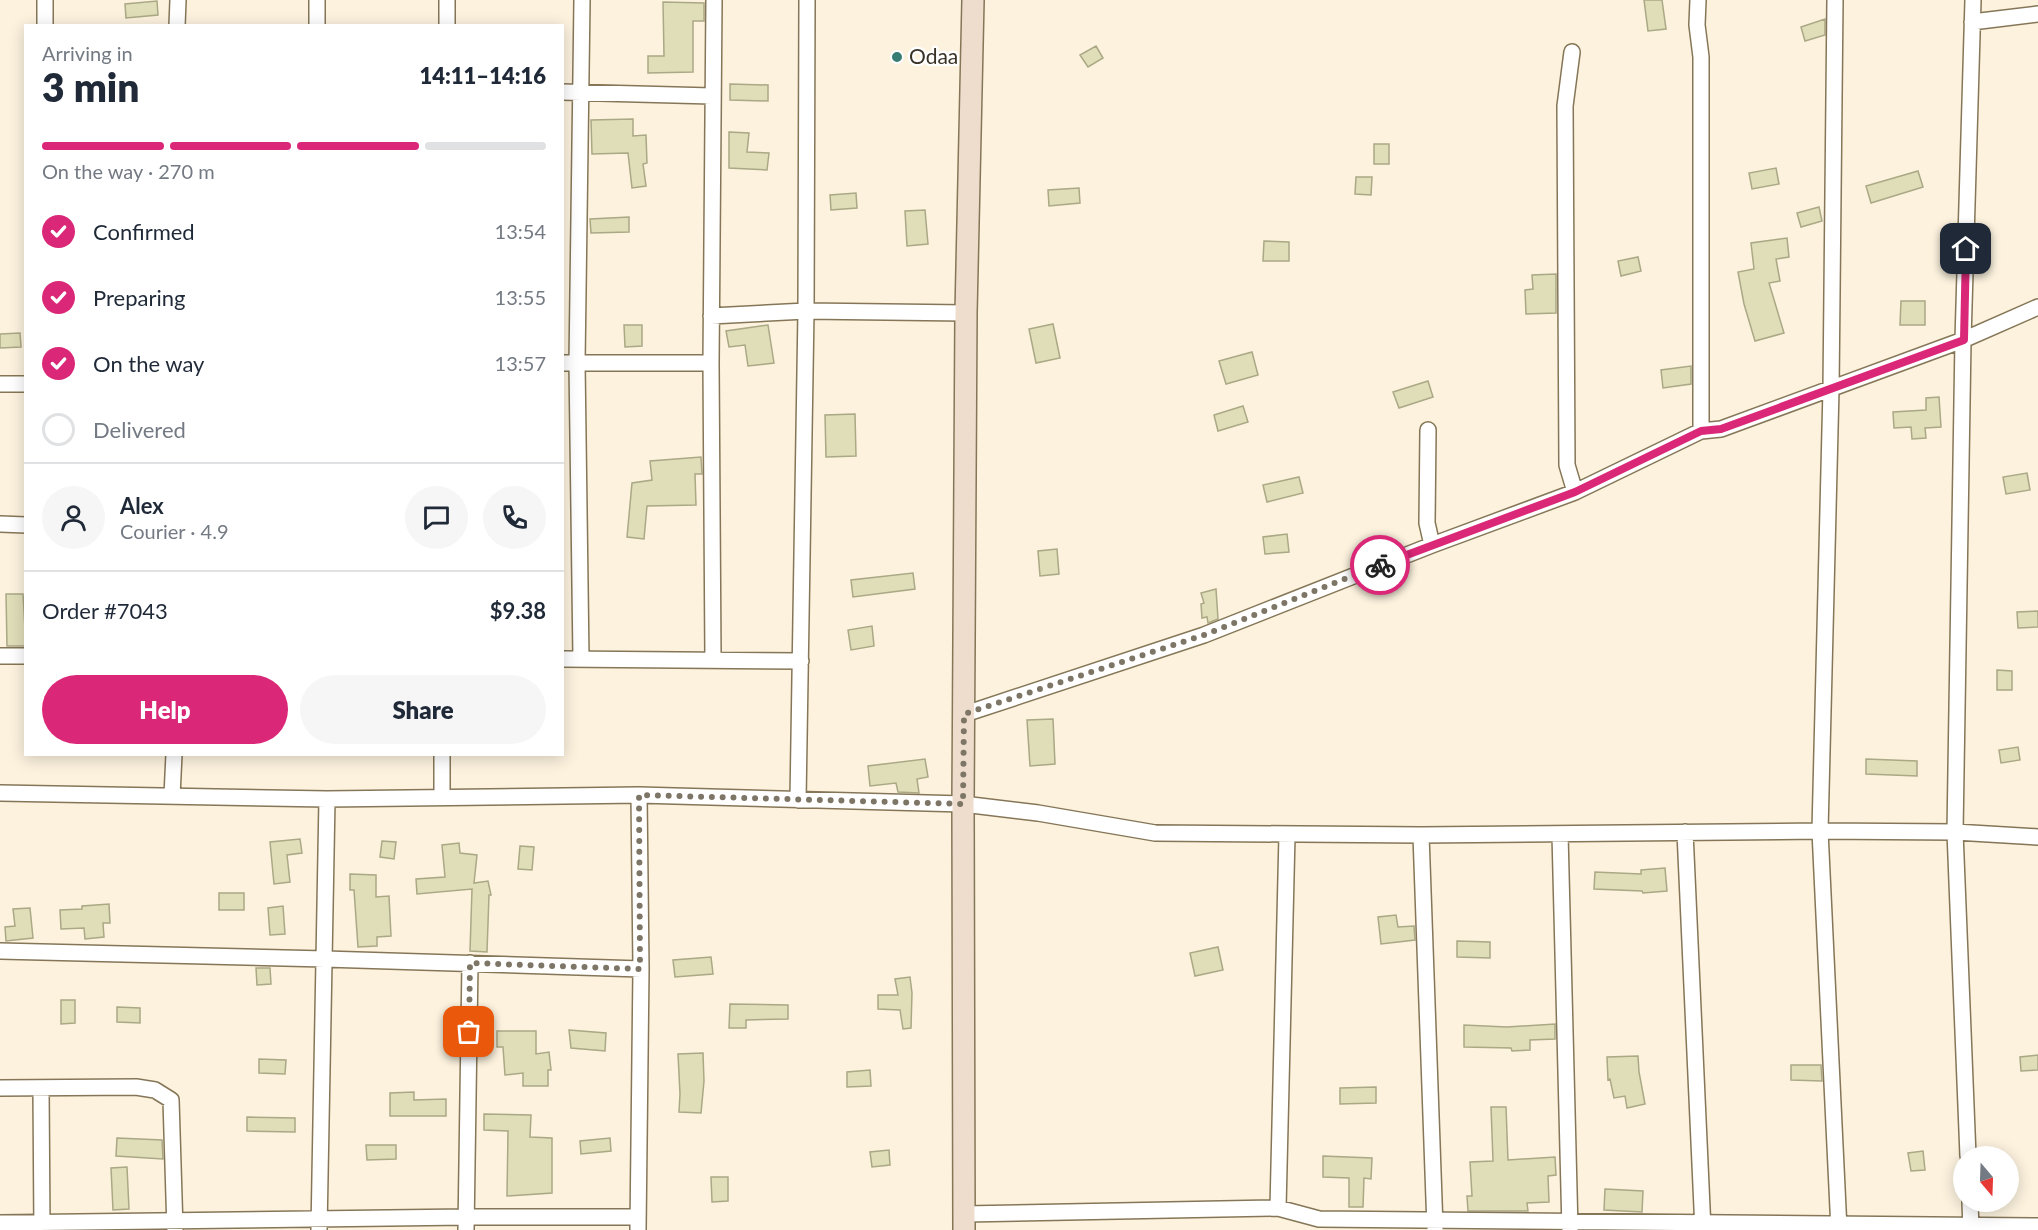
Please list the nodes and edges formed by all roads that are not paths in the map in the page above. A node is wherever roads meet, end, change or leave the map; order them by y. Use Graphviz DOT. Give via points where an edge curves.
graph roads {
  1 [pos="45,0"];
  2 [pos="178,0"];
  3 [pos="317,0"];
  4 [pos="447,0"];
  5 [pos="582,0"];
  6 [pos="714,0"];
  7 [pos="807,0"];
  8 [pos="973,0"];
  9 [pos="1698,0"];
  10 [pos="1835,0"];
  11 [pos="1973,0"];
  12 [pos="2038,15"];
  13 [pos="1972,22"];
  14 [pos="45,24"];
  15 [pos="177,24"];
  16 [pos="317,24"];
  17 [pos="447,24"];
  18 [pos="1572,52"];
  19 [pos="564,92"];
  20 [pos="582,92"];
  21 [pos="712,96"];
  22 [pos="2038,307"];
  23 [pos="806,311"];
  24 [pos="966,313"];
  25 [pos="711,316"];
  26 [pos="1964,340"];
  27 [pos="570,363"];
  28 [pos="711,363"];
  29 [pos="0,384"];
  30 [pos="24,384"];
  31 [pos="1831,389"];
  32 [pos="1428,430"];
  33 [pos="1701,431"];
  34 [pos="1575,492"];
  35 [pos="0,524"];
  36 [pos="24,525"];
  37 [pos="1432,545"];
  38 [pos="0,656"];
  39 [pos="24,656"];
  40 [pos="564,659"];
  41 [pos="581,659"];
  42 [pos="713,659"];
  43 [pos="801,661"];
  44 [pos="964,714"];
  45 [pos="174,756"];
  46 [pos="442,756"];
  47 [pos="0,793"];
  48 [pos="639,795"];
  49 [pos="172,796"];
  50 [pos="442,797"];
  51 [pos="327,799"];
  52 [pos="798,800"];
  53 [pos="963,804"];
  54 [pos="1820,831"];
  55 [pos="1685,832"];
  56 [pos="1955,832"];
  57 [pos="1287,834"];
  58 [pos="1560,834"];
  59 [pos="1421,835"];
  60 [pos="2038,837"];
  61 [pos="0,951"];
  62 [pos="325,959"];
  63 [pos="470,963"];
  64 [pos="640,969"];
  65 [pos="0,1088"];
  66 [pos="41,1088"];
  67 [pos="1968,1146"];
  68 [pos="1278,1208"];
  69 [pos="1970,1212"];
  70 [pos="964,1222"];
  71 [pos="0,1223"];
  72 [pos="466,1223"];
  73 [pos="320,1224"];
  74 [pos="638,1224"];
  75 [pos="175,1225"];
  76 [pos="1435,1225"];
  77 [pos="42,1226"];
  78 [pos="1570,1226"];
  79 [pos="1703,1226"];
  80 [pos="2038,1226"];
  81 [pos="1840,1227"];
  82 [pos="1971,1228"];
  1 -- 14 [label="street"];
  2 -- 15 [label="street"];
  3 -- 16 [label="street"];
  4 -- 17 [label="street"];
  5 -- 20 [label="street"];
  6 -- 21 [label="street"];
  7 -- 23 [label="street"];
  8 -- 24 [label="main road"];
  9 -- 33 [label="street"];
  10 -- 31 [label="street"];
  11 -- 13 [label="street"];
  12 -- 13 [label="street"];
  13 -- 26 [label="street"];
  18 -- 34 [label="street" via="1565,106 1566,453"];
  19 -- 20 [label="street"];
  20 -- 21 [label="street"];
  20 -- 27 [label="street"];
  21 -- 25 [label="street"];
  22 -- 26 [label="street"];
  23 -- 24 [label="street"];
  23 -- 25 [label="street"];
  23 -- 43 [label="street"];
  24 -- 44 [label="main road"];
  25 -- 28 [label="street"];
  26 -- 31 [label="street"];
  26 -- 56 [label="street"];
  27 -- 28 [label="street"];
  27 -- 41 [label="street"];
  28 -- 42 [label="street"];
  29 -- 30 [label="street"];
  31 -- 33 [label="street" via="1721,429"];
  31 -- 54 [label="street"];
  32 -- 37 [label="street" via="1427,523"];
  33 -- 34 [label="street"];
  34 -- 37 [label="street"];
  35 -- 36 [label="street"];
  37 -- 44 [label="street" via="1204,635"];
  38 -- 39 [label="street"];
  40 -- 41 [label="street"];
  41 -- 42 [label="street"];
  42 -- 43 [label="street"];
  43 -- 52 [label="street"];
  44 -- 53 [label="main road"];
  45 -- 49 [label="street"];
  46 -- 50 [label="street"];
  47 -- 49 [label="street"];
  48 -- 50 [label="street"];
  48 -- 52 [label="street"];
  48 -- 64 [label="street"];
  49 -- 51 [label="street"];
  50 -- 51 [label="street"];
  51 -- 62 [label="street"];
  52 -- 53 [label="street"];
  53 -- 57 [label="street" via="1155,833"];
  53 -- 70 [label="main road"];
  54 -- 55 [label="street"];
  54 -- 56 [label="street"];
  54 -- 81 [label="street"];
  55 -- 58 [label="street"];
  55 -- 79 [label="street"];
  56 -- 60 [label="street"];
  56 -- 67 [label="street"];
  57 -- 59 [label="street"];
  57 -- 68 [label="street"];
  58 -- 59 [label="street"];
  58 -- 78 [label="street"];
  59 -- 76 [label="street"];
  61 -- 62 [label="street"];
  62 -- 63 [label="street"];
  62 -- 73 [label="street"];
  63 -- 64 [label="street"];
  63 -- 72 [label="street"];
  64 -- 74 [label="street"];
  65 -- 66 [label="street"];
  66 -- 75 [label="street" via="136,1087 155,1090 171,1100"];
  66 -- 77 [label="street"];
  68 -- 70 [label="street"];
  68 -- 76 [label="street" via="1319,1219"];
  69 -- 82 [label="street"];
  71 -- 77 [label="street"];
  72 -- 73 [label="street"];
  72 -- 74 [label="street"];
  73 -- 75 [label="street"];
  75 -- 77 [label="street"];
  76 -- 78 [label="street"];
  78 -- 79 [label="street"];
  79 -- 81 [label="street"];
  80 -- 82 [label="street"];
  81 -- 82 [label="street"];
}
